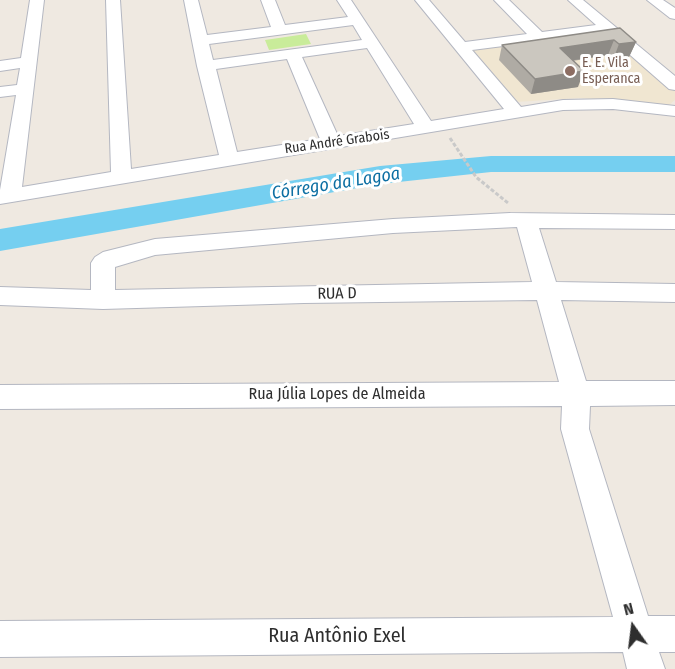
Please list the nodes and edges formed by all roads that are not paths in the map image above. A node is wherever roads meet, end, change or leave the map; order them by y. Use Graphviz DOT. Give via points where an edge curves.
graph roads {
  1 [pos="37,0"];
  2 [pos="113,0"];
  3 [pos="191,0"];
  4 [pos="268,0"];
  5 [pos="344,0"];
  6 [pos="422,0"];
  7 [pos="501,0"];
  8 [pos="575,0"];
  9 [pos="654,0"];
  10 [pos="675,15"];
  11 [pos="356,20"];
  12 [pos="608,28"];
  13 [pos="280,30"];
  14 [pos="538,36"];
  15 [pos="200,41"];
  16 [pos="372,43"];
  17 [pos="461,47"];
  18 [pos="293,54"];
  19 [pos="28,62"];
  20 [pos="0,66"];
  21 [pos="205,66"];
  22 [pos="675,85"];
  23 [pos="24,89"];
  24 [pos="0,92"];
  25 [pos="675,111"];
  26 [pos="516,112"];
  27 [pos="427,129"];
  28 [pos="331,142"];
  29 [pos="229,158"];
  30 [pos="121,176"];
  31 [pos="5,196"];
  32 [pos="526,220"];
  33 [pos="675,222"];
  34 [pos="549,291"];
  35 [pos="675,293"];
  36 [pos="0,296"];
  37 [pos="103,300"];
  38 [pos="576,393"];
  39 [pos="675,393"];
  40 [pos="0,397"];
  41 [pos="636,634"];
  42 [pos="675,634"];
  43 [pos="0,639"];
  44 [pos="646,669"];
  1 -- 19 [label="street"];
  2 -- 30 [label="street"];
  3 -- 15 [label="street"];
  4 -- 13 [label="street"];
  5 -- 11 [label="street"];
  6 -- 17 [label="street"];
  7 -- 14 [label="street"];
  8 -- 12 [label="street"];
  9 -- 10 [label="street"];
  11 -- 13 [label="street"];
  11 -- 16 [label="street"];
  12 -- 14 [label="street"];
  12 -- 22 [label="street"];
  13 -- 15 [label="street"];
  14 -- 17 [label="street"];
  15 -- 21 [label="street"];
  16 -- 18 [label="street"];
  16 -- 27 [label="street"];
  17 -- 26 [label="street"];
  18 -- 21 [label="street"];
  18 -- 28 [label="street"];
  19 -- 20 [label="street"];
  19 -- 23 [label="street"];
  21 -- 29 [label="street"];
  23 -- 24 [label="street"];
  23 -- 31 [label="street"];
  25 -- 26 [label="street, Rua André Grabois" via="613,104 563,105"];
  26 -- 27 [label="street, Rua André Grabois"];
  27 -- 28 [label="street, Rua André Grabois"];
  28 -- 29 [label="street, Rua André Grabois"];
  29 -- 30 [label="street, Rua André Grabois"];
  30 -- 31 [label="street, Rua André Grabois"];
  32 -- 33 [label="street"];
  32 -- 34 [label="street"];
  32 -- 37 [label="street" via="393,226 155,247 104,263"];
  34 -- 35 [label="street, RUA D"];
  34 -- 37 [label="street, RUA D"];
  34 -- 38 [label="street"];
  36 -- 37 [label="street, RUA D"];
  38 -- 39 [label="street, Rua Júlia Lopes de Almeida"];
  38 -- 40 [label="street, Rua Júlia Lopes de Almeida"];
  38 -- 41 [label="street" via="575,429"];
  41 -- 42 [label="street, Rua Antônio Exel"];
  41 -- 43 [label="street, Rua Antônio Exel"];
  41 -- 44 [label="street"];
}
